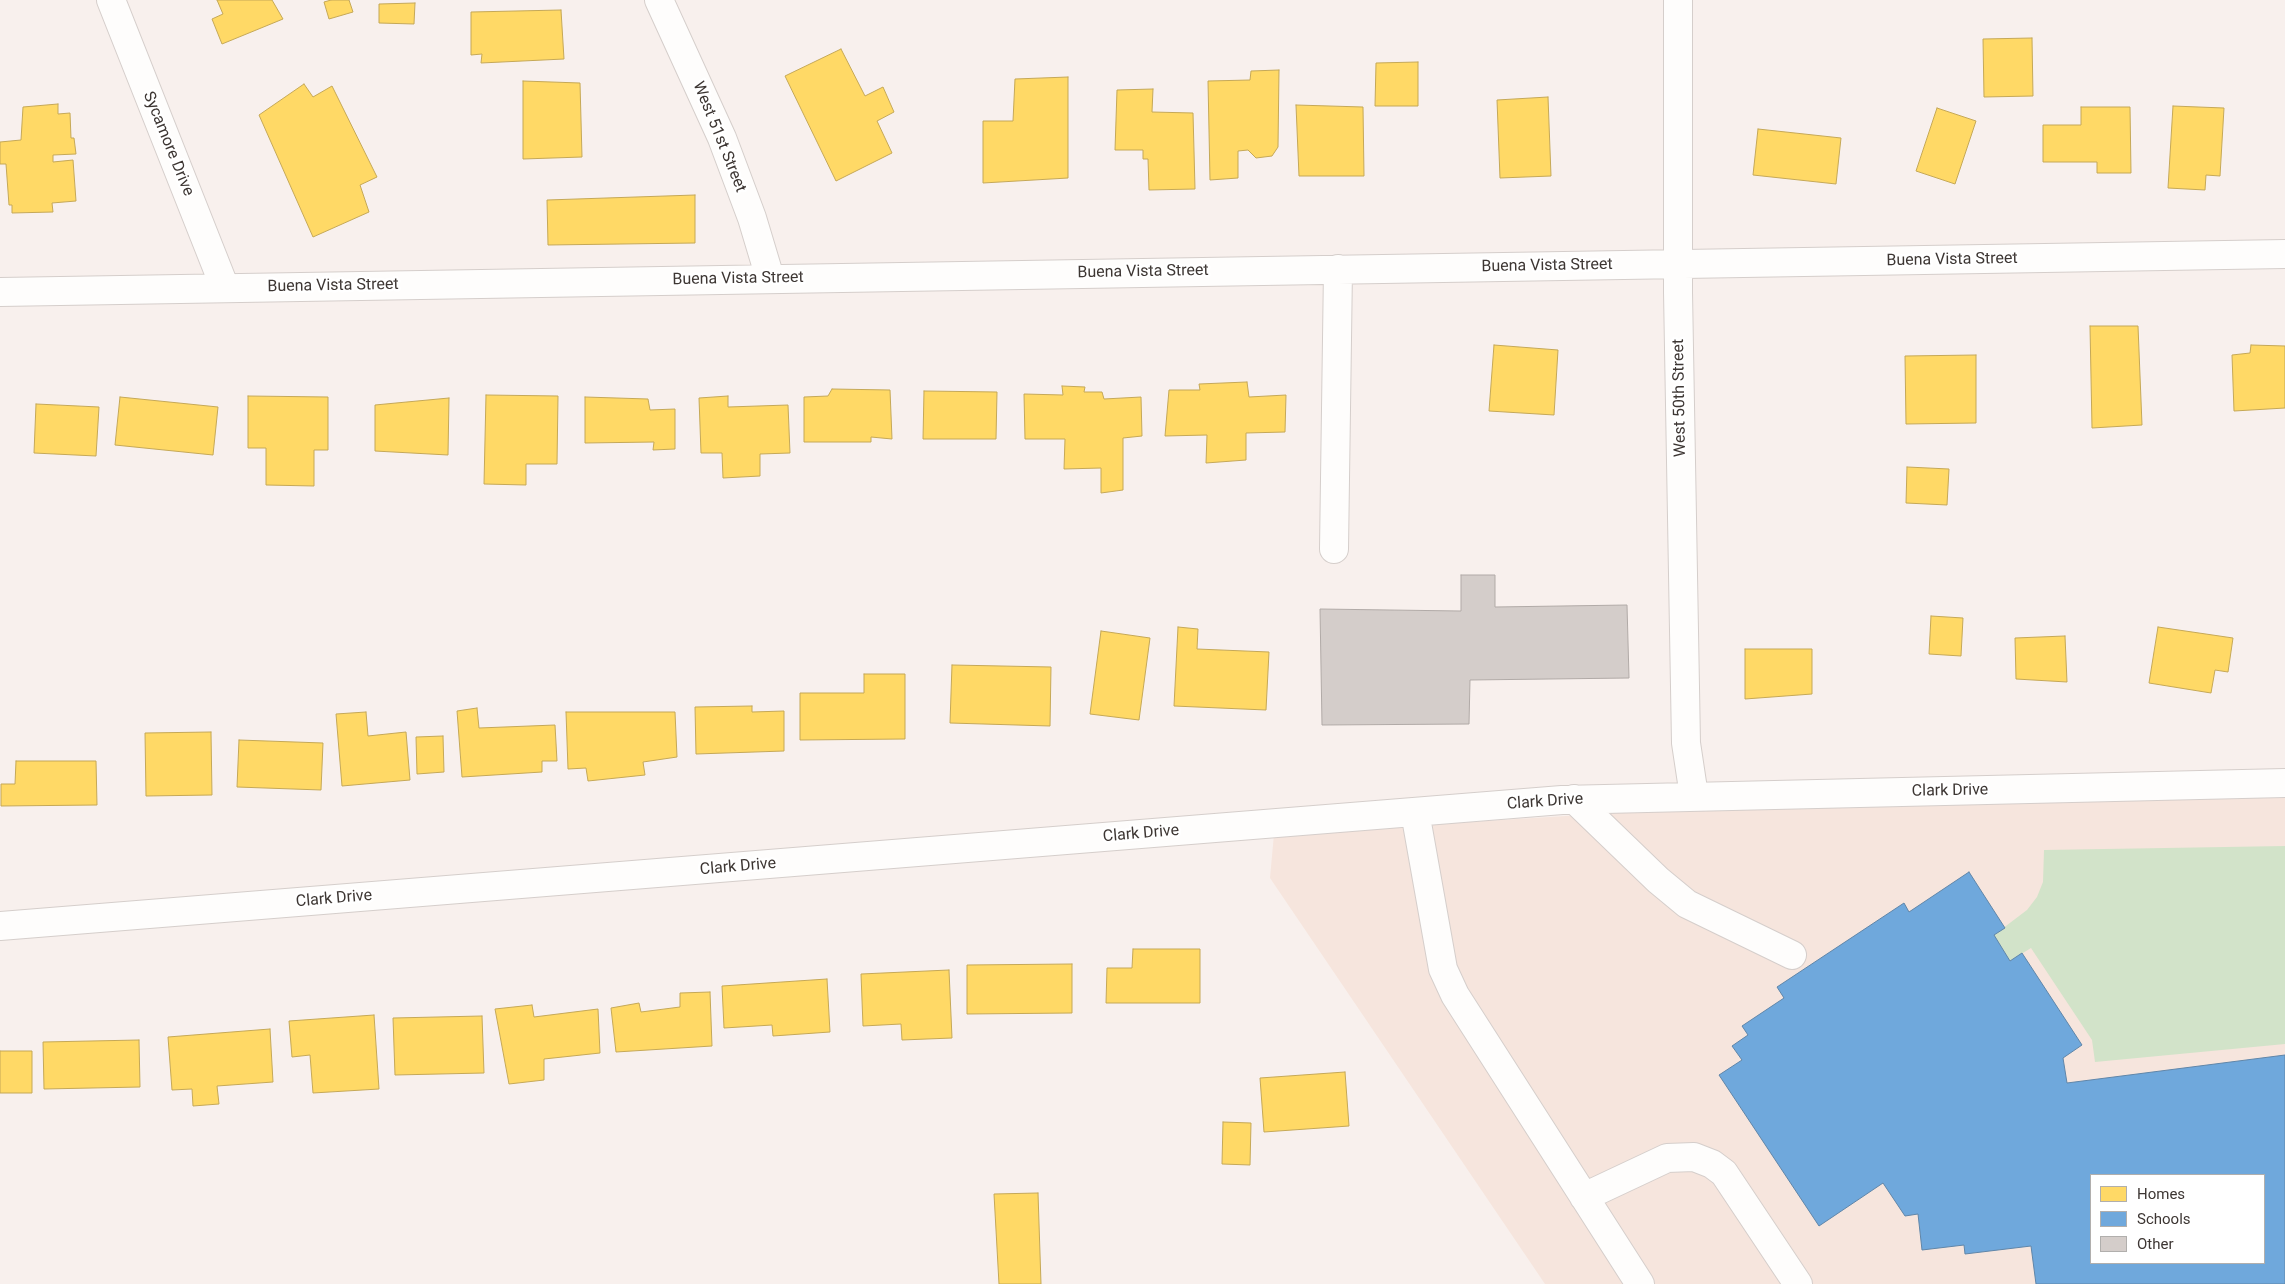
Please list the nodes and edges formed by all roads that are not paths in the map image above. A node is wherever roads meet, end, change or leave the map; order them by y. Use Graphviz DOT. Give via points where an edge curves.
graph roads {
  1 [pos="111,0"];
  2 [pos="660,0"];
  3 [pos="1678,0"];
  4 [pos="2285,254"];
  5 [pos="1679,264"];
  6 [pos="1338,269"];
  7 [pos="770,278"];
  8 [pos="225,288"];
  9 [pos="0,292"];
  10 [pos="1334,549"];
  11 [pos="2285,784"];
  12 [pos="1694,796"];
  13 [pos="1574,800"];
  14 [pos="1415,812"];
  15 [pos="0,926"];
  16 [pos="1792,955"];
  17 [pos="1584,1197"];
  18 [pos="1640,1284"];
  19 [pos="1798,1284"];
  1 -- 8 [label="street, Sycamore Drive"];
  2 -- 7 [label="street, West 51st Street" via="722,138"];
  3 -- 5 [label="street, West 50th Street"];
  4 -- 5 [label="street, Buena Vista Street"];
  5 -- 6 [label="street, Buena Vista Street"];
  5 -- 12 [label="street, West 50th Street" via="1686,743"];
  6 -- 7 [label="street, Buena Vista Street"];
  6 -- 10 [label="street"];
  7 -- 8 [label="street, Buena Vista Street"];
  8 -- 9 [label="street, Buena Vista Street"];
  11 -- 12 [label="street, Clark Drive"];
  12 -- 13 [label="street, Clark Drive"];
  13 -- 14 [label="street, Clark Drive"];
  13 -- 16 [label="street" via="1687,904"];
  14 -- 15 [label="street, Clark Drive"];
  14 -- 17 [label="street" via="1443,969 1455,995"];
  17 -- 18 [label="street"];
  17 -- 19 [label="street" via="1667,1158 1694,1157 1712,1164 1724,1173"];
}
